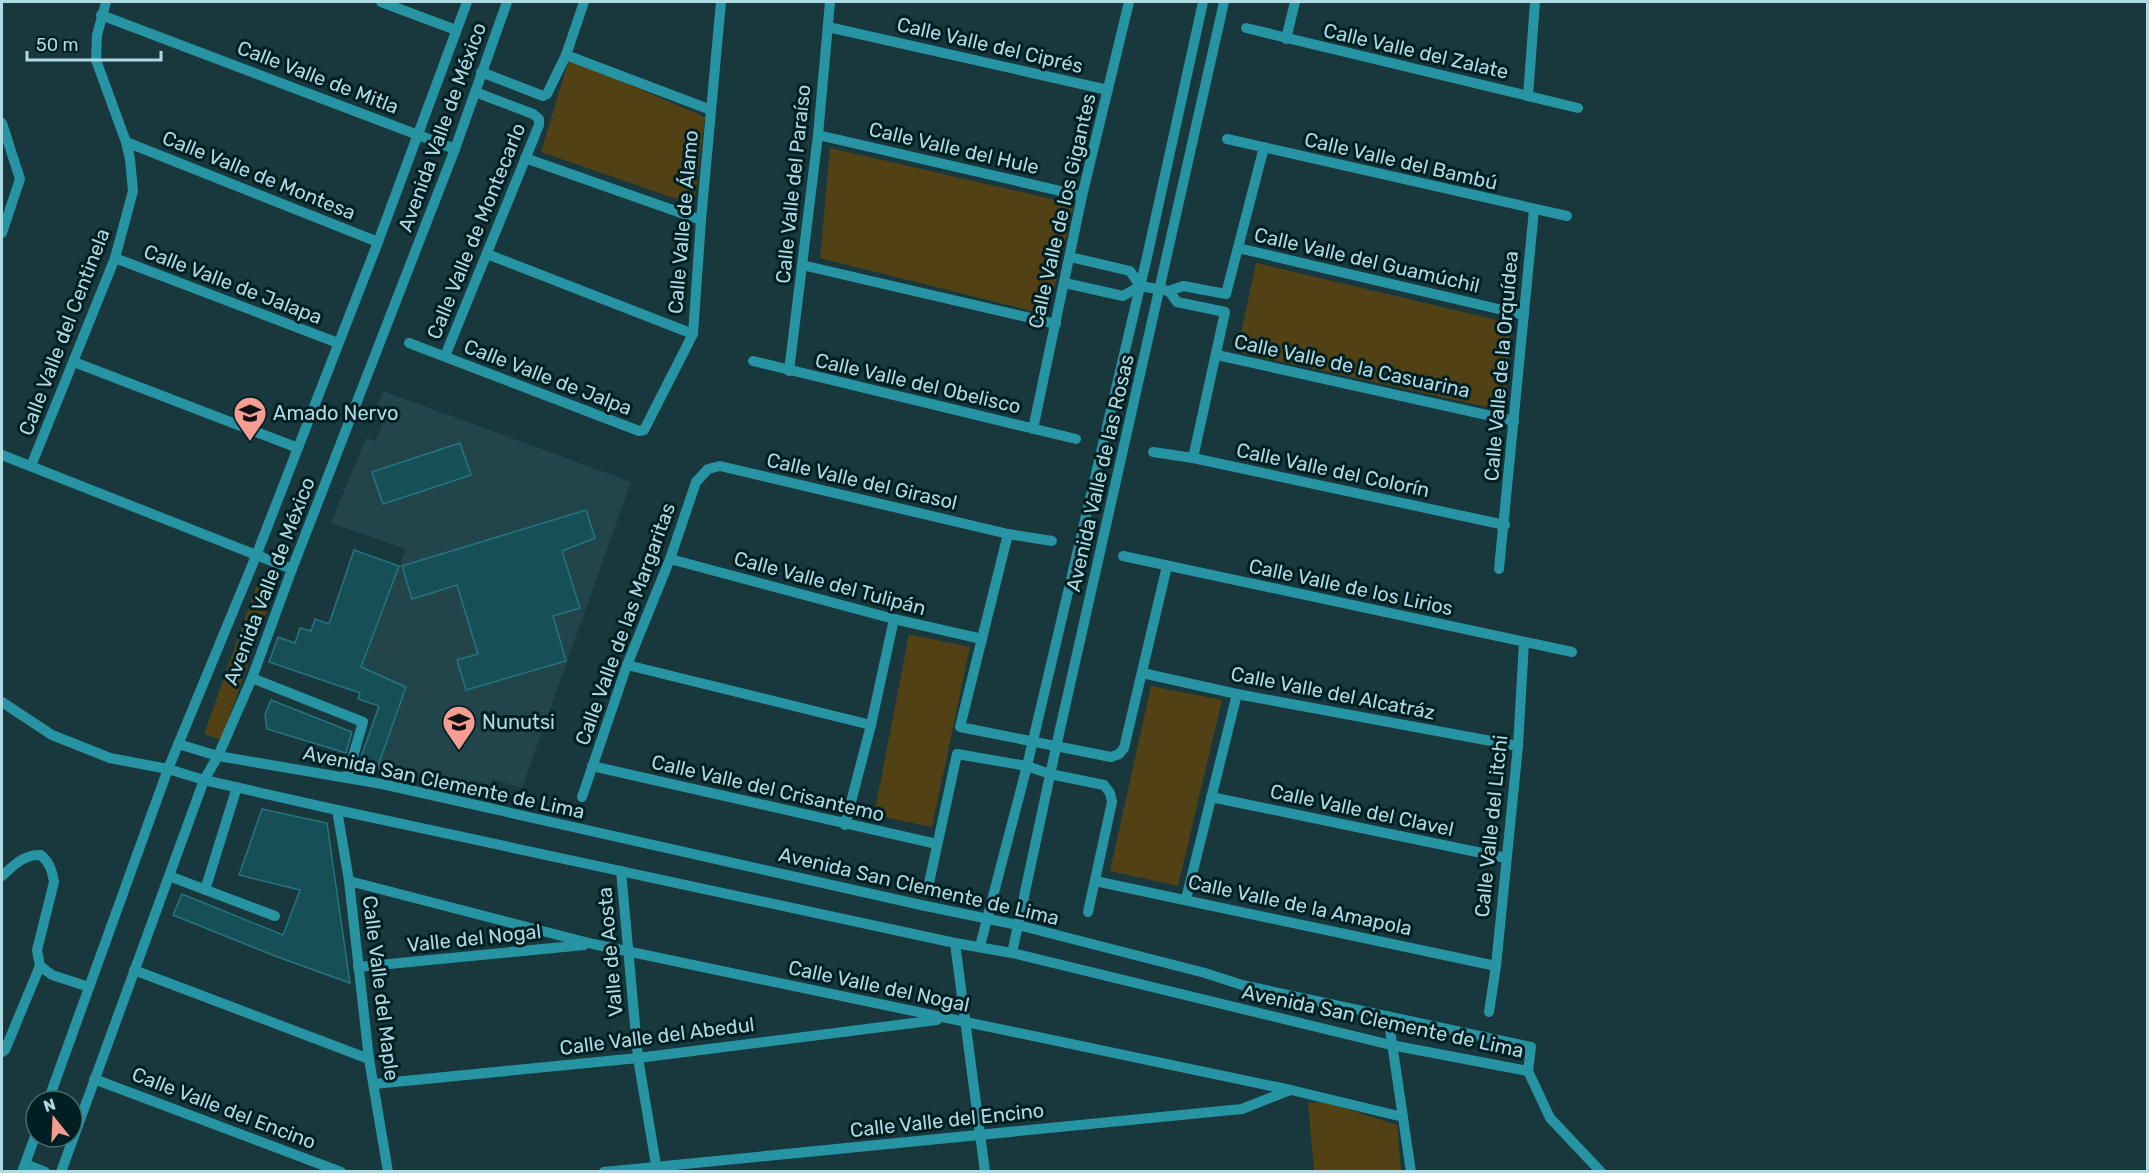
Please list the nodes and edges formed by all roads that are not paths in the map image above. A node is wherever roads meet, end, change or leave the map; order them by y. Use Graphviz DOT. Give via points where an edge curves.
graph roads {
  1 [pos="106,2"];
  2 [pos="381,2"];
  3 [pos="467,2"];
  4 [pos="507,2"];
  5 [pos="584,2"];
  6 [pos="720,2"];
  7 [pos="830,2"];
  8 [pos="1129,2"];
  9 [pos="1203,2"];
  10 [pos="1224,2"];
  11 [pos="1295,2"];
  12 [pos="1535,2"];
  13 [pos="101,15"];
  14 [pos="828,27"];
  15 [pos="1246,28"];
  16 [pos="456,30"];
  17 [pos="1286,39"];
  18 [pos="566,55"];
  19 [pos="482,72"];
  20 [pos="1108,90"];
  21 [pos="475,92"];
  22 [pos="1528,96"];
  23 [pos="1578,108"];
  24 [pos="711,110"];
  25 [pos="2,123"];
  26 [pos="417,133"];
  27 [pos="818,135"];
  28 [pos="1227,139"];
  29 [pos="126,142"];
  30 [pos="1264,147"];
  31 [pos="455,149"];
  32 [pos="525,158"];
  33 [pos="1082,196"];
  34 [pos="1534,210"];
  35 [pos="1567,216"];
  36 [pos="701,220"];
  37 [pos="2,233"];
  38 [pos="378,242"];
  39 [pos="1238,248"];
  40 [pos="487,254"];
  41 [pos="1070,257"];
  42 [pos="115,258"];
  43 [pos="802,265"];
  44 [pos="1065,283"];
  45 [pos="1140,286"];
  46 [pos="1164,291"];
  47 [pos="1524,315"];
  48 [pos="1056,324"];
  49 [pos="693,334"];
  50 [pos="338,343"];
  51 [pos="409,343"];
  52 [pos="1217,355"];
  53 [pos="445,356"];
  54 [pos="753,361"];
  55 [pos="74,362"];
  56 [pos="789,371"];
  57 [pos="1514,421"];
  58 [pos="1033,429"];
  59 [pos="639,431"];
  60 [pos="1076,439"];
  61 [pos="298,448"];
  62 [pos="1153,452"];
  63 [pos="2,455"];
  64 [pos="1193,458"];
  65 [pos="31,466"];
  66 [pos="708,469"];
  67 [pos="1504,525"];
  68 [pos="1008,534"];
  69 [pos="1052,541"];
  70 [pos="256,556"];
  71 [pos="1123,556"];
  72 [pos="670,559"];
  73 [pos="1167,566"];
  74 [pos="292,569"];
  75 [pos="1499,569"];
  76 [pos="894,619"];
  77 [pos="982,639"];
  78 [pos="1524,642"];
  79 [pos="1572,652"];
  80 [pos="627,665"];
  81 [pos="1142,673"];
  82 [pos="252,678"];
  83 [pos="1237,694"];
  84 [pos="2,702"];
  85 [pos="871,725"];
  86 [pos="1033,742"];
  87 [pos="178,744"];
  88 [pos="1518,746"];
  89 [pos="1056,747"];
  90 [pos="218,756"];
  91 [pos="592,766"];
  92 [pos="1027,766"];
  93 [pos="168,769"];
  94 [pos="1050,774"];
  95 [pos="347,777"];
  96 [pos="204,780"];
  97 [pos="237,787"];
  98 [pos="582,797"];
  99 [pos="1211,797"];
  100 [pos="337,810"];
  101 [pos="845,825"];
  102 [pos="936,844"];
  103 [pos="1506,858"];
  104 [pos="621,871"];
  105 [pos="2,876"];
  106 [pos="169,876"];
  107 [pos="350,881"];
  108 [pos="1095,881"];
  109 [pos="930,883"];
  110 [pos="206,890"];
  111 [pos="1186,899"];
  112 [pos="1088,912"];
  113 [pos="275,916"];
  114 [pos="988,918"];
  115 [pos="1018,925"];
  116 [pos="955,943"];
  117 [pos="593,944"];
  118 [pos="980,946"];
  119 [pos="627,950"];
  120 [pos="1012,953"];
  121 [pos="40,966"];
  122 [pos="1496,966"];
  123 [pos="358,967"];
  124 [pos="134,970"];
  125 [pos="89,987"];
  126 [pos="1489,1012"];
  127 [pos="1388,1016"];
  128 [pos="944,1019"];
  129 [pos="965,1022"];
  130 [pos="1391,1045"];
  131 [pos="2,1052"];
  132 [pos="638,1058"];
  133 [pos="369,1059"];
  134 [pos="1528,1071"];
  135 [pos="94,1079"];
  136 [pos="374,1084"];
  137 [pos="52,1089"];
  138 [pos="1291,1090"];
  139 [pos="1403,1117"];
  140 [pos="979,1135"];
  141 [pos="31,1149"];
  142 [pos="24,1168"];
  143 [pos="657,1169"];
  144 [pos="45,1172"];
  145 [pos="61,1172"];
  146 [pos="341,1172"];
  147 [pos="388,1172"];
  148 [pos="604,1172"];
  149 [pos="985,1172"];
  150 [pos="1412,1172"];
  151 [pos="1602,1172"];
  1 -- 13 [label="street, Calle Valle del Centinela"];
  2 -- 16 [label="street"];
  3 -- 16 [label="street, Avenida Valle de México"];
  4 -- 19 [label="street, Avenida Valle de México"];
  5 -- 18 [label="street"];
  6 -- 24 [label="street, Calle Valle de Álamo"];
  7 -- 14 [label="street, Calle Valle del Paraíso"];
  8 -- 20 [label="street, Calle Valle de los Gigantes"];
  9 -- 45 [label="street, Avenida Valle de las Rosas"];
  10 -- 46 [label="street, Avenida Valle de las Rosas"];
  11 -- 17 [label="street"];
  12 -- 22 [label="street"];
  13 -- 26 [label="street, Calle Valle de Mitla"];
  13 -- 29 [label="street, Calle Valle del Centinela" via="96,60"];
  14 -- 20 [label="street, Calle Valle del Ciprés"];
  14 -- 27 [label="street, Calle Valle del Paraíso"];
  15 -- 17 [label="street, Calle Valle del Zalate"];
  16 -- 26 [label="street, Avenida Valle de México"];
  17 -- 22 [label="street, Calle Valle del Zalate"];
  18 -- 19 [label="street" via="543,96"];
  18 -- 24 [label="street"];
  19 -- 21 [label="street, Avenida Valle de México"];
  20 -- 33 [label="street, Calle Valle de los Gigantes"];
  21 -- 31 [label="street, Avenida Valle de México"];
  21 -- 32 [label="street, Calle Valle de Montecarlo" via="539,119"];
  22 -- 23 [label="street, Calle Valle del Zalate"];
  24 -- 36 [label="street, Calle Valle de Álamo"];
  25 -- 37 [label="street" via="20,179"];
  26 -- 31 [label="street, Calle Valle de Mitla"];
  26 -- 38 [label="street, Avenida Valle de México"];
  27 -- 33 [label="street, Calle Valle del Hule"];
  27 -- 43 [label="street, Calle Valle del Paraíso"];
  28 -- 30 [label="street, Calle Valle del Bambú"];
  29 -- 38 [label="street, Calle Valle de Montesa"];
  29 -- 42 [label="street, Calle Valle del Centinela" via="133,190"];
  30 -- 34 [label="street, Calle Valle del Bambú"];
  30 -- 39 [label="street"];
  31 -- 74 [label="street, Avenida Valle de México"];
  32 -- 36 [label="street"];
  32 -- 40 [label="street, Calle Valle de Montecarlo"];
  33 -- 41 [label="street, Calle Valle de los Gigantes"];
  34 -- 35 [label="street, Calle Valle del Bambú"];
  34 -- 47 [label="street, Calle Valle de la Orquídea"];
  36 -- 49 [label="street, Calle Valle de Álamo"];
  38 -- 50 [label="street, Avenida Valle de México"];
  39 -- 46 [label="street" via="1226,294 1183,286"];
  39 -- 47 [label="street, Calle Valle del Guamúchil"];
  40 -- 49 [label="street"];
  40 -- 53 [label="street, Calle Valle de Montecarlo"];
  41 -- 44 [label="street, Calle Valle de los Gigantes"];
  41 -- 45 [label="street" via="1130,271"];
  42 -- 50 [label="street, Calle Valle de Jalapa"];
  42 -- 55 [label="street, Calle Valle del Centinela"];
  43 -- 48 [label="street"];
  43 -- 56 [label="street, Calle Valle del Paraíso"];
  44 -- 45 [label="street" via="1123,296"];
  44 -- 48 [label="street, Calle Valle de los Gigantes"];
  45 -- 46 [label="street"];
  45 -- 86 [label="street, Avenida Valle de las Rosas"];
  46 -- 52 [label="street" via="1177,302 1225,312"];
  46 -- 89 [label="street, Avenida Valle de las Rosas"];
  47 -- 57 [label="street, Calle Valle de la Orquídea"];
  48 -- 58 [label="street, Calle Valle de los Gigantes"];
  49 -- 59 [label="street, Calle Valle de Álamo" via="647,427"];
  50 -- 61 [label="street, Avenida Valle de México"];
  51 -- 53 [label="street, Calle Valle de Jalpa"];
  52 -- 57 [label="street, Calle Valle de la Casuarina"];
  52 -- 64 [label="street"];
  53 -- 59 [label="street, Calle Valle de Jalpa"];
  54 -- 56 [label="street, Calle Valle del Obelisco"];
  55 -- 61 [label="street"];
  55 -- 65 [label="street, Calle Valle del Centinela"];
  56 -- 58 [label="street, Calle Valle del Obelisco"];
  57 -- 67 [label="street, Calle Valle de la Orquídea"];
  58 -- 60 [label="street, Calle Valle del Obelisco"];
  61 -- 70 [label="street, Avenida Valle de México"];
  62 -- 64 [label="street, Calle Valle del Colorín"];
  63 -- 65 [label="street"];
  64 -- 67 [label="street, Calle Valle del Colorín"];
  65 -- 70 [label="street"];
  66 -- 68 [label="street, Calle Valle del Girasol" via="720,466"];
  66 -- 72 [label="street, Calle Valle de las Margaritas" via="696,482"];
  67 -- 75 [label="street, Calle Valle de la Orquídea"];
  68 -- 69 [label="street, Calle Valle del Girasol"];
  68 -- 77 [label="street"];
  70 -- 74 [label="street"];
  70 -- 87 [label="street, Avenida Valle de México"];
  71 -- 73 [label="street, Calle Valle de los Lirios"];
  72 -- 76 [label="street, Calle Valle del Tulipán"];
  72 -- 80 [label="street, Calle Valle de las Margaritas"];
  73 -- 78 [label="street, Calle Valle de los Lirios"];
  73 -- 81 [label="street"];
  74 -- 82 [label="street, Avenida Valle de México"];
  76 -- 77 [label="street, Calle Valle del Tulipán"];
  76 -- 85 [label="street"];
  77 -- 86 [label="street" via="960,727"];
  78 -- 79 [label="street, Calle Valle de los Lirios"];
  78 -- 88 [label="street, Calle Valle del Litchi"];
  80 -- 85 [label="street"];
  80 -- 91 [label="street, Calle Valle de las Margaritas"];
  81 -- 83 [label="street, Calle Valle del Alcatráz"];
  81 -- 89 [label="street" via="1124,748 1119,754 1111,757"];
  82 -- 90 [label="street, Avenida Valle de México"];
  82 -- 95 [label="street" via="363,722"];
  83 -- 88 [label="street, Calle Valle del Alcatráz"];
  83 -- 99 [label="street"];
  84 -- 93 [label="street, Avenida San Clemente de Lima" via="52,735 110,758"];
  85 -- 101 [label="street"];
  86 -- 89 [label="street"];
  86 -- 92 [label="street, Avenida Valle de las Rosas"];
  87 -- 90 [label="street, Avenida San Clemente de Lima"];
  87 -- 93 [label="street, Avenida Valle de México"];
  88 -- 103 [label="street, Calle Valle del Litchi"];
  89 -- 94 [label="street, Avenida Valle de las Rosas"];
  90 -- 95 [label="street, Avenida San Clemente de Lima"];
  90 -- 96 [label="street, Avenida Valle de México"];
  91 -- 98 [label="street, Calle Valle de las Margaritas"];
  91 -- 101 [label="street, Calle Valle del Crisantemo"];
  92 -- 94 [label="street"];
  92 -- 102 [label="street" via="957,754"];
  92 -- 114 [label="street, Avenida Valle de las Rosas"];
  93 -- 96 [label="street, Avenida San Clemente de Lima"];
  93 -- 125 [label="street, Avenida Valle de México"];
  94 -- 108 [label="street" via="1104,785 1110,793 1112,802"];
  94 -- 115 [label="street, Avenida Valle de las Rosas"];
  95 -- 114 [label="street, Avenida San Clemente de Lima"];
  96 -- 97 [label="street, Avenida San Clemente de Lima"];
  96 -- 106 [label="street, Avenida Valle de México"];
  97 -- 100 [label="street, Avenida San Clemente de Lima"];
  97 -- 110 [label="street"];
  99 -- 103 [label="street, Calle Valle del Clavel"];
  99 -- 111 [label="street"];
  100 -- 104 [label="street, Avenida San Clemente de Lima"];
  100 -- 107 [label="street, Calle Valle del Maple"];
  101 -- 102 [label="street, Calle Valle del Crisantemo"];
  102 -- 109 [label="street"];
  103 -- 122 [label="street, Calle Valle del Litchi"];
  104 -- 116 [label="street, Avenida San Clemente de Lima"];
  104 -- 119 [label="street, Valle de Aosta"];
  105 -- 121 [label="street" via="20,860 34,855 41,855 52,871 54,882 37,950"];
  106 -- 110 [label="street"];
  106 -- 124 [label="street, Avenida Valle de México"];
  107 -- 117 [label="street, Calle Valle del Nogal"];
  107 -- 123 [label="street, Calle Valle del Maple"];
  108 -- 111 [label="street, Calle Valle de la Amapola"];
  108 -- 112 [label="street"];
  110 -- 113 [label="street"];
  111 -- 122 [label="street, Calle Valle de la Amapola"];
  114 -- 115 [label="street, Avenida San Clemente de Lima"];
  114 -- 118 [label="street, Avenida Valle de las Rosas"];
  115 -- 120 [label="street, Avenida Valle de las Rosas"];
  115 -- 127 [label="street, Avenida San Clemente de Lima" via="1242,985"];
  116 -- 118 [label="street, Avenida San Clemente de Lima"];
  116 -- 129 [label="street"];
  117 -- 119 [label="street, Calle Valle del Nogal"];
  117 -- 123 [label="street, Valle del Nogal"];
  118 -- 120 [label="street, Avenida San Clemente de Lima"];
  119 -- 128 [label="street, Calle Valle del Nogal"];
  119 -- 132 [label="street, Valle de Aosta"];
  120 -- 130 [label="street, Avenida San Clemente de Lima"];
  121 -- 125 [label="street" via="52,975"];
  121 -- 131 [label="street"];
  122 -- 126 [label="street, Calle Valle del Litchi"];
  123 -- 133 [label="street, Calle Valle del Maple"];
  124 -- 133 [label="street"];
  124 -- 135 [label="street, Avenida Valle de México"];
  125 -- 137 [label="street, Avenida Valle de México"];
  127 -- 130 [label="street"];
  127 -- 134 [label="street, Avenida San Clemente de Lima" via="1531,1047"];
  128 -- 129 [label="street, Calle Valle del Nogal"];
  128 -- 132 [label="street, Calle Valle del Abedul"];
  129 -- 138 [label="street, Calle Valle del Nogal"];
  129 -- 140 [label="street"];
  130 -- 134 [label="street, Avenida San Clemente de Lima"];
  130 -- 139 [label="street"];
  132 -- 136 [label="street, Calle Valle del Abedul"];
  132 -- 143 [label="street, Valle de Aosta"];
  133 -- 136 [label="street, Calle Valle del Maple"];
  134 -- 151 [label="street" via="1550,1118"];
  135 -- 145 [label="street, Avenida Valle de México"];
  135 -- 146 [label="street, Calle Valle del Encino"];
  136 -- 147 [label="street, Calle Valle del Maple"];
  138 -- 139 [label="street, Calle Valle del Nogal"];
  138 -- 140 [label="street, Calle Valle del Encino" via="1242,1109"];
  139 -- 150 [label="street"];
  140 -- 143 [label="street, Calle Valle del Encino"];
  140 -- 149 [label="street"];
  141 -- 142 [label="street"];
  142 -- 144 [label="street"];
  143 -- 148 [label="street, Calle Valle del Encino"];
}
